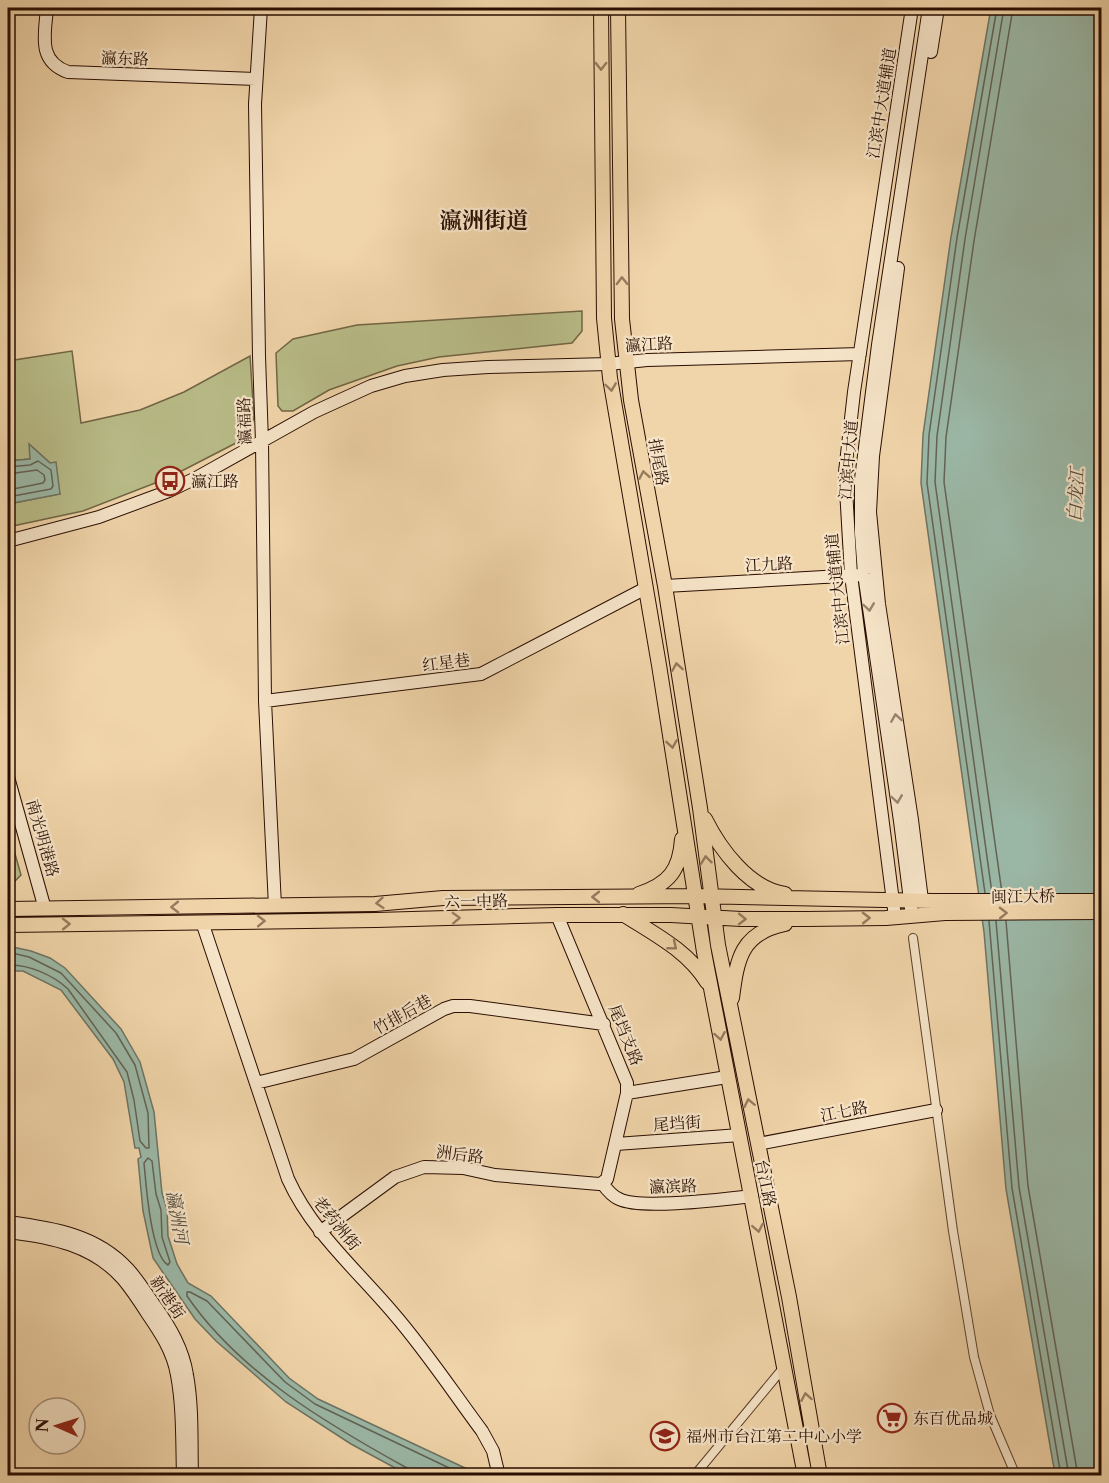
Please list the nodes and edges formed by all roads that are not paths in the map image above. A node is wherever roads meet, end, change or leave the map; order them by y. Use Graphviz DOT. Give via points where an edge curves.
graph roads {
  1 [pos="47,8"];
  2 [pos="261,8"];
  3 [pos="601,8"];
  4 [pos="618,8"];
  5 [pos="912,8"];
  6 [pos="929,8"];
  7 [pos="938,8"];
  8 [pos="256,79"];
  9 [pos="860,354"];
  10 [pos="625,362"];
  11 [pos="608,364"];
  12 [pos="262,441"];
  13 [pos="8,541"];
  14 [pos="870,574"];
  15 [pos="851,575"];
  16 [pos="665,586"];
  17 [pos="646,588"];
  18 [pos="265,701"];
  19 [pos="8,777"];
  20 [pos="700,808"];
  21 [pos="682,810"];
  22 [pos="703,896"];
  23 [pos="626,897"];
  24 [pos="807,897"];
  25 [pos="887,900"];
  26 [pos="916,900"];
  27 [pos="1101,901"];
  28 [pos="275,906"];
  29 [pos="946,907"];
  30 [pos="8,909"];
  31 [pos="45,909"];
  32 [pos="1101,912"];
  33 [pos="557,915"];
  34 [pos="623,915"];
  35 [pos="912,916"];
  36 [pos="699,917"];
  37 [pos="713,918"];
  38 [pos="895,918"];
  39 [pos="807,919"];
  40 [pos="202,922"];
  41 [pos="8,925"];
  42 [pos="913,938"];
  43 [pos="712,995"];
  44 [pos="730,1015"];
  45 [pos="604,1024"];
  46 [pos="727,1077"];
  47 [pos="256,1083"];
  48 [pos="627,1093"];
  49 [pos="936,1110"];
  50 [pos="740,1135"];
  51 [pos="616,1144"];
  52 [pos="758,1144"];
  53 [pos="606,1178"];
  54 [pos="752,1196"];
  55 [pos="8,1222"];
  56 [pos="8,1232"];
  57 [pos="320,1232"];
  58 [pos="784,1367"];
  59 [pos="183,1476"];
  60 [pos="192,1476"];
  61 [pos="499,1476"];
  62 [pos="694,1476"];
  63 [pos="805,1476"];
  64 [pos="820,1476"];
  65 [pos="1016,1476"];
  1 -- 8 [label="street, 瀛东路" via="46,52 60,69 76,73"];
  2 -- 8 [label="street, 瀛福路"];
  3 -- 11 [label="main road, 排尾路, one-way"];
  10 -- 4 [label="main road, 排尾路, one-way"];
  5 -- 9 [label="street, 江滨中大道辅道"];
  6 -- 14 [label="street, 江滨中大道" via="861,479 861,533"];
  7 -- 14 [label="street, 江滨中大道" via="873,456"];
  8 -- 12 [label="street, 瀛福路"];
  9 -- 10 [label="street, 瀛江路"];
  9 -- 15 [label="street, 江滨中大道辅道" via="845,472"];
  10 -- 11 [label="street, 瀛江路"];
  16 -- 10 [label="main road, 排尾路, one-way"];
  11 -- 12 [label="street, 瀛江路" via="454,369 405,376 335,402"];
  11 -- 17 [label="main road, 排尾路, one-way"];
  12 -- 13 [label="street, 瀛江路" via="196,478 123,509"];
  12 -- 18 [label="street, 瀛福路"];
  14 -- 15 [label="street, 江九路"];
  14 -- 26 [label="street, 江滨中大道" via="912,820"];
  15 -- 16 [label="street, 江九路"];
  15 -- 25 [label="street, 江滨中大道辅道"];
  20 -- 16 [label="main road, 排尾路, one-way"];
  17 -- 18 [label="street, 红星巷" via="477,676"];
  17 -- 21 [label="main road, 排尾路, one-way"];
  18 -- 28 [label="street, 瀛福路"];
  19 -- 31 [label="street, 南光明港路"];
  22 -- 20 [label="main road, 排尾路, one-way"];
  20 -- 24 [label="main road" via="722,850 740,869 778,893"];
  21 -- 22 [label="main road, 排尾路"];
  21 -- 23 [label="main road" via="681,853 674,872 658,886"];
  22 -- 23 [label="main road, 六一中路"];
  22 -- 24 [label="main road, 六一中路"];
  22 -- 36 [label="main road, 台江路"];
  22 -- 37 [label="main road, 排尾路"];
  23 -- 28 [label="main road, 六一中路, one-way" via="443,898"];
  24 -- 25 [label="main road, 六一中路"];
  25 -- 26 [label="main road, 六一中路"];
  25 -- 38 [label="street, 江滨中大道辅道"];
  26 -- 29 [label="main road, 六一中路"];
  26 -- 35 [label="street, 江滨中大道"];
  27 -- 29 [label="main road, 闽江大桥"];
  28 -- 31 [label="main road, 六一中路, one-way"];
  29 -- 32 [label="main road, 闽江大桥, one-way"];
  29 -- 35 [label="main road, 六一中路"];
  30 -- 31 [label="main road, 六一中路"];
  33 -- 34 [label="main road, 六一中路"];
  40 -- 33 [label="main road, 六一中路, one-way"];
  33 -- 45 [label="street, 尾垱支路"];
  34 -- 36 [label="main road, 六一中路"];
  34 -- 43 [label="main road, one-way" via="671,943 704,977"];
  35 -- 38 [label="main road, 六一中路"];
  36 -- 37 [label="main road, 六一中路"];
  36 -- 43 [label="main road, 台江路"];
  37 -- 39 [label="main road, 六一中路, one-way"];
  37 -- 44 [label="main road, 台江路"];
  39 -- 38 [label="main road, 六一中路, one-way"];
  39 -- 44 [label="main road" via="764,930 743,948 736,966"];
  41 -- 40 [label="main road, 六一中路, one-way"];
  40 -- 47 [label="street, 老药洲街"];
  42 -- 49 [label="street"];
  43 -- 46 [label="main road, 台江路, one-way"];
  52 -- 44 [label="main road, 台江路, one-way"];
  45 -- 47 [label="street, 竹排后巷" via="453,1006 354,1059"];
  45 -- 48 [label="street, 尾垱支路" via="626,1077"];
  46 -- 48 [label="street"];
  46 -- 50 [label="main road, 台江路"];
  47 -- 57 [label="street, 老药洲街" via="288,1179"];
  48 -- 51 [label="street, 尾垱支路"];
  49 -- 52 [label="street, 江七路"];
  49 -- 65 [label="street" via="974,1357 990,1415"];
  50 -- 51 [label="street, 尾垱街"];
  50 -- 54 [label="main road, 台江路"];
  51 -- 53 [label="street, 尾垱支路"];
  64 -- 52 [label="main road, 台江路, one-way"];
  53 -- 54 [label="street, 瀛滨路" via="609,1192 633,1203"];
  53 -- 57 [label="street, 洲后路" via="495,1175 463,1168 423,1167 395,1177"];
  54 -- 58 [label="main road, 台江路, one-way"];
  55 -- 60 [label="street, 新港街" via="85,1239 113,1255 134,1277 168,1325 184,1359"];
  56 -- 59 [label="street, 新港街" via="56,1239 83,1249 106,1263 133,1292 163,1336 175,1367"];
  57 -- 61 [label="street, 老药洲街" via="397,1317 482,1431 493,1451"];
  58 -- 62 [label="street"];
  58 -- 63 [label="main road, 台江路"];
}
